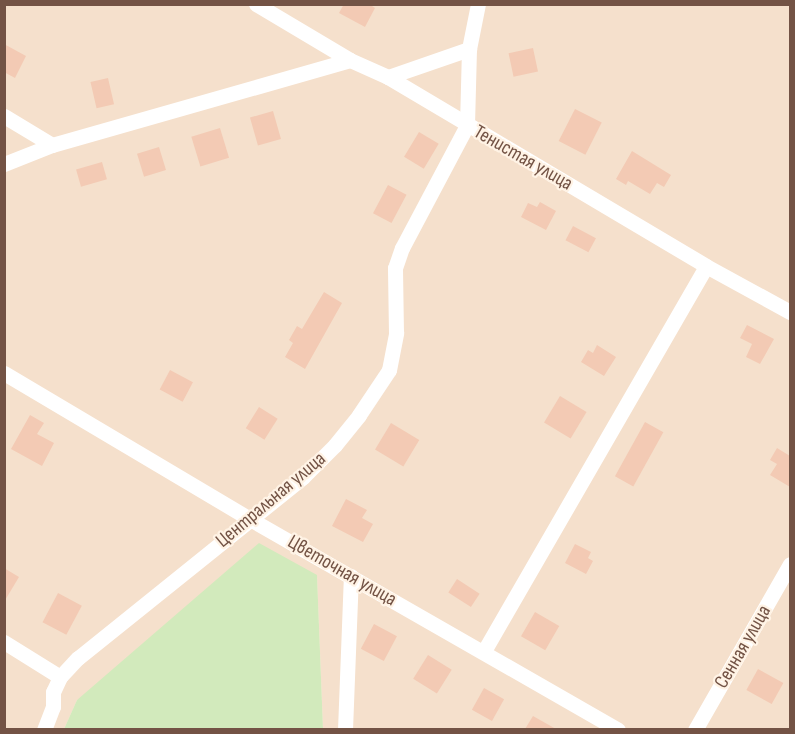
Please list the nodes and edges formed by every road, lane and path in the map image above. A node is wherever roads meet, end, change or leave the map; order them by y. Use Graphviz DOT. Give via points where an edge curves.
graph roads {
  1 [pos="256,4"];
  2 [pos="478,4"];
  3 [pos="469,49"];
  4 [pos="350,60"];
  5 [pos="388,77"];
  6 [pos="4,116"];
  7 [pos="466,125"];
  8 [pos="52,145"];
  9 [pos="4,165"];
  10 [pos="706,266"];
  11 [pos="790,312"];
  12 [pos="4,373"];
  13 [pos="250,519"];
  14 [pos="790,564"];
  15 [pos="351,576"];
  16 [pos="4,642"];
  17 [pos="484,651"];
  18 [pos="60,677"];
  19 [pos="44,729"];
  20 [pos="345,729"];
  21 [pos="618,729"];
  22 [pos="694,729"];
  1 -- 4 [label="street, Тенистая улица"];
  2 -- 3 [label="street"];
  3 -- 5 [label="street"];
  3 -- 7 [label="street"];
  4 -- 5 [label="street, Тенистая улица"];
  4 -- 8 [label="street"];
  5 -- 7 [label="street, Тенистая улица"];
  6 -- 8 [label="street"];
  7 -- 10 [label="street, Тенистая улица"];
  7 -- 13 [label="street, Центральная улица" via="395,268 396,333 389,370 335,445 303,477"];
  8 -- 9 [label="street"];
  10 -- 11 [label="street, Тенистая улица"];
  10 -- 17 [label="street"];
  12 -- 13 [label="street, Цветочная улица"];
  13 -- 15 [label="street, Цветочная улица"];
  13 -- 18 [label="street, Центральная улица" via="78,658"];
  14 -- 22 [label="street, Сенная улица"];
  15 -- 17 [label="street, Цветочная улица"];
  15 -- 20 [label="street"];
  16 -- 18 [label="street"];
  17 -- 21 [label="street, Цветочная улица"];
  18 -- 19 [label="street"];
}
